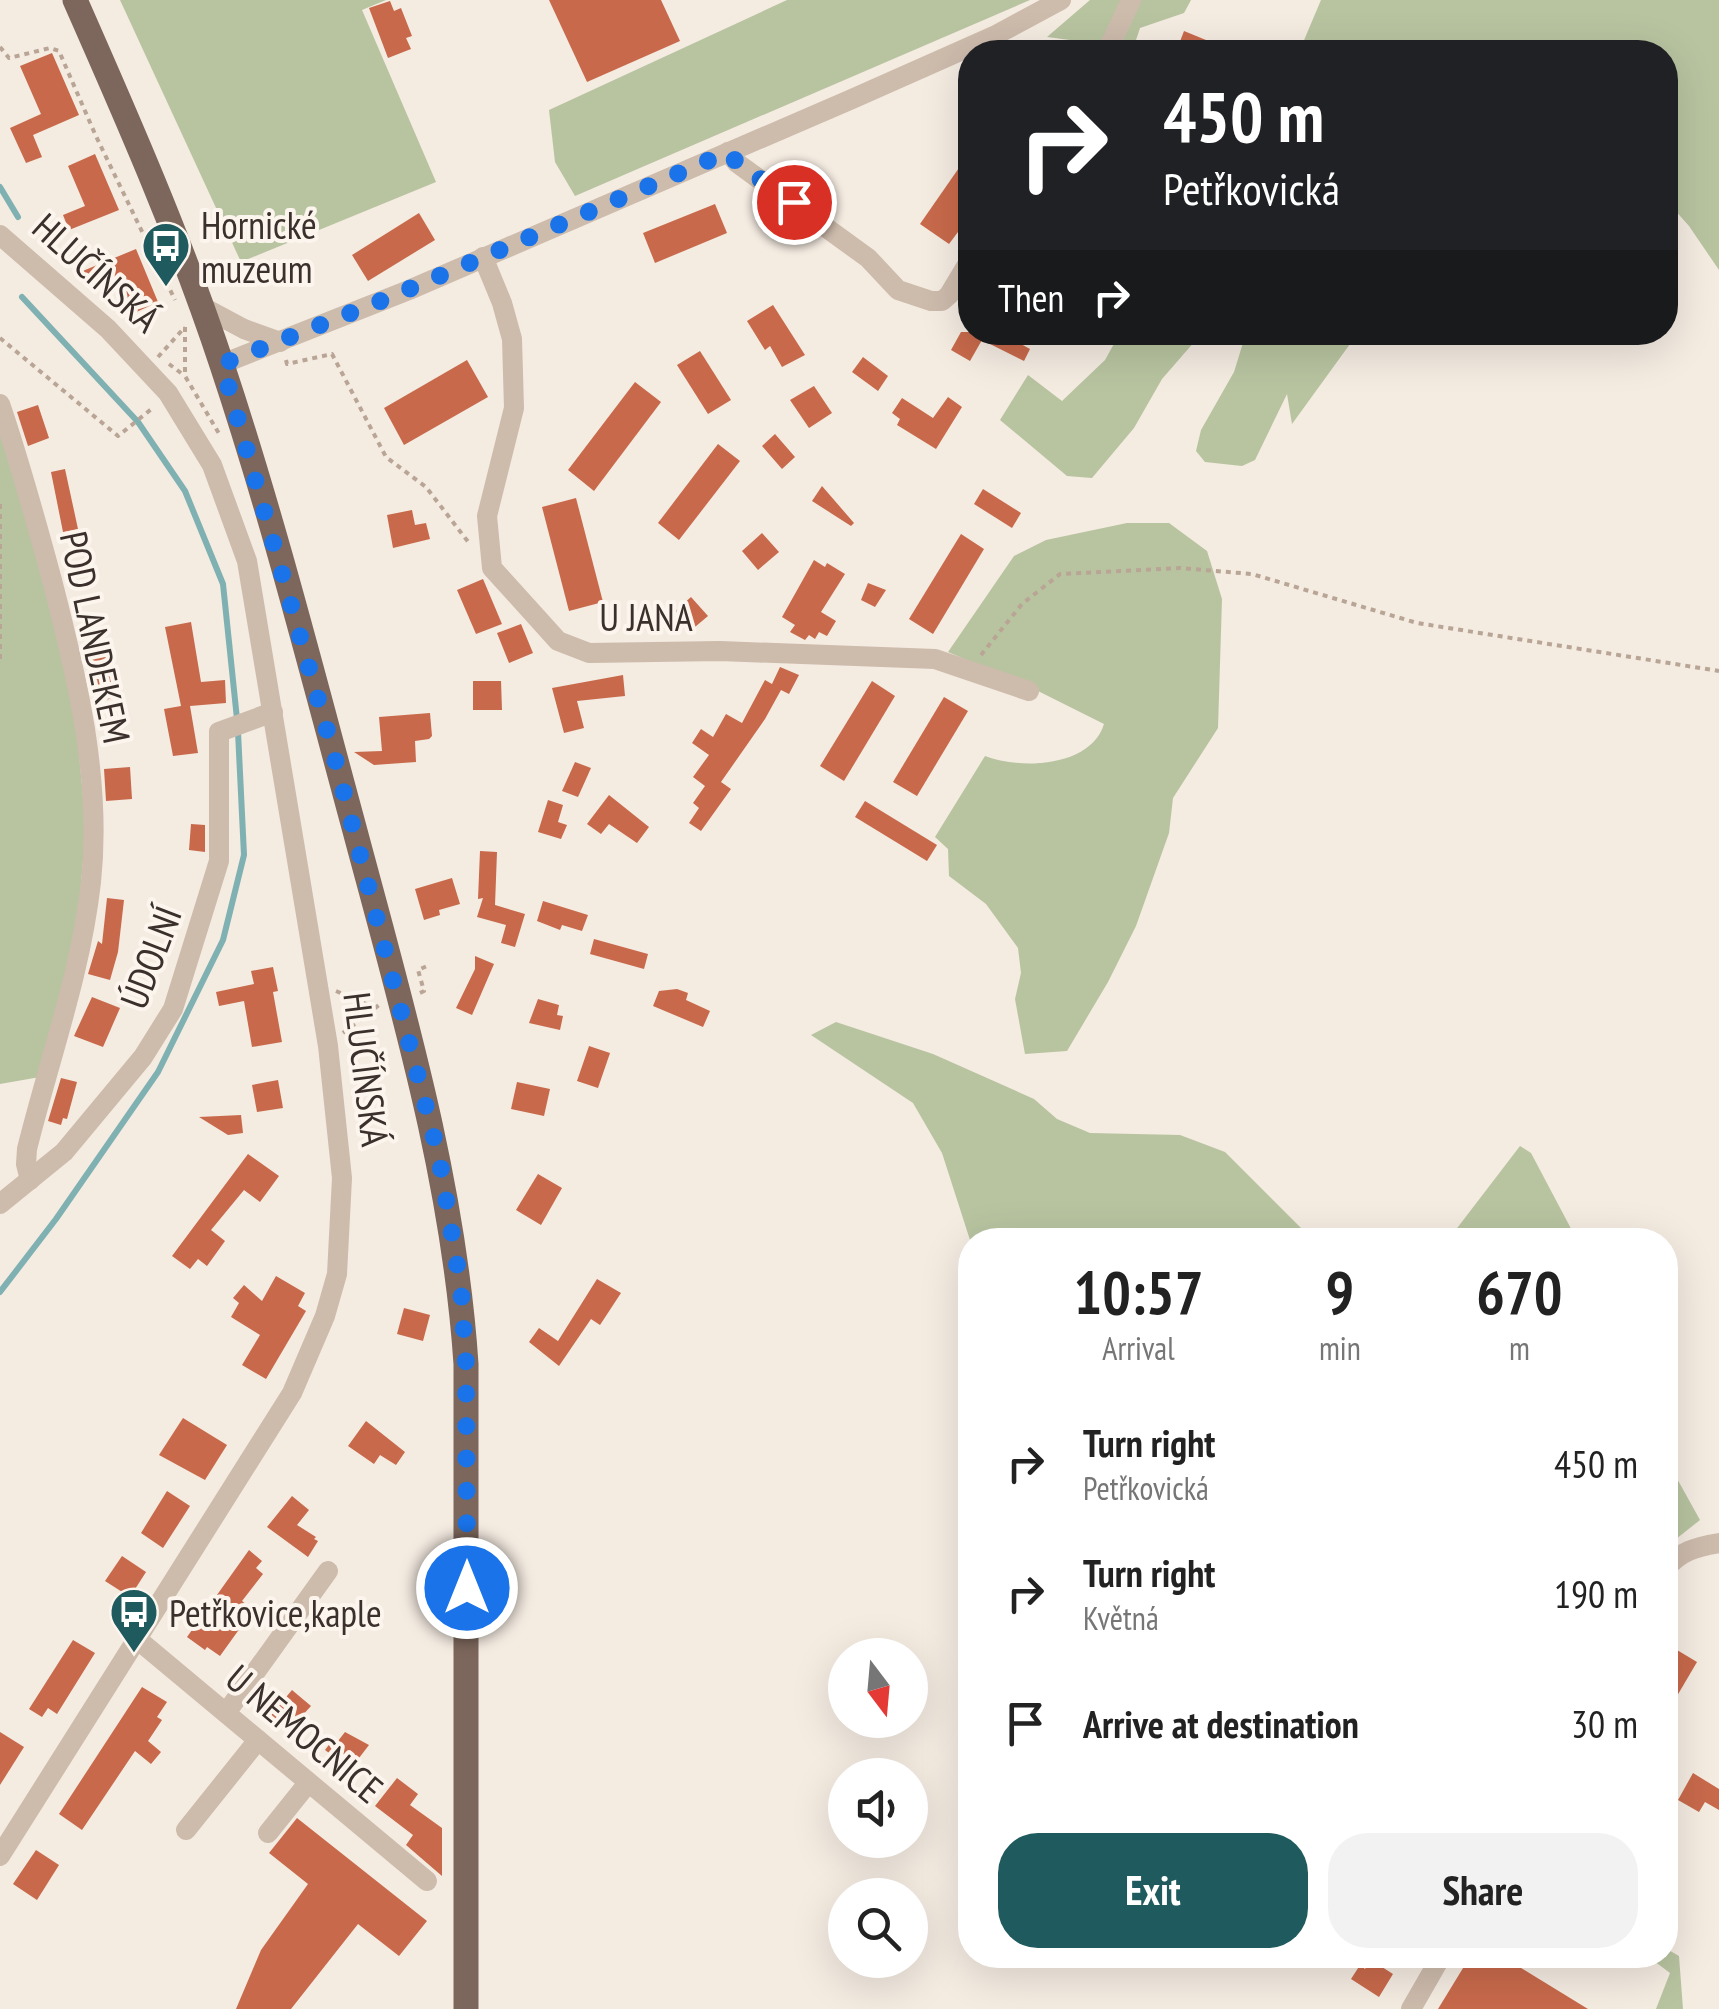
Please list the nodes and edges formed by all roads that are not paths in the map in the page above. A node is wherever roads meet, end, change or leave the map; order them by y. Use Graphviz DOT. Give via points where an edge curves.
graph roads {
  1 [pos="76,0"];
  2 [pos="1061,0"];
  3 [pos="1131,0"];
  4 [pos="984,40"];
  5 [pos="1113,40"];
  6 [pos="958,51"];
  7 [pos="728,152"];
  8 [pos="0,236"];
  9 [pos="482,257"];
  10 [pos="958,280"];
  11 [pos="193,316"];
  12 [pos="280,342"];
  13 [pos="222,364"];
  14 [pos="0,404"];
  15 [pos="1029,691"];
  16 [pos="274,712"];
  17 [pos="30,1180"];
  18 [pos="0,1204"];
  19 [pos="1719,1544"];
  20 [pos="1678,1556"];
  21 [pos="328,1571"];
  22 [pos="137,1639"];
  23 [pos="226,1713"];
  24 [pos="258,1740"];
  25 [pos="308,1783"];
  26 [pos="186,1830"];
  27 [pos="268,1834"];
  28 [pos="0,1856"];
  29 [pos="427,1882"];
  30 [pos="1435,1968"];
  31 [pos="466,2009"];
  32 [pos="1412,2009"];
  1 -- 11 [label="main road, HLUČÍNSKÁ" via="158,192"];
  2 -- 4 [label="street"];
  3 -- 5 [label="street"];
  6 -- 7 [label="street"];
  7 -- 9 [label="street"];
  7 -- 10 [label="street" via="868,258 898,290 942,301"];
  8 -- 16 [label="street, HLUČÍNSKÁ" via="153,361 196,435 231,510 255,598"];
  9 -- 12 [label="street"];
  9 -- 15 [label="street, U JANA" via="512,339 514,408 487,516 492,568 558,641 588,653 720,650 935,659"];
  11 -- 12 [label="street"];
  11 -- 13 [label="main road, HLUČÍNSKÁ"];
  12 -- 13 [label="street"];
  13 -- 31 [label="main road, HLUČÍNSKÁ" via="392,968 439,1157 461,1288"];
  14 -- 17 [label="street, POD LANDEKEM" via="78,678 92,822 84,930 26,1149"];
  16 -- 17 [label="street, ÚDOLNÍ" via="219,732 219,861 172,1009 105,1103"];
  16 -- 22 [label="street, HLUČÍNSKÁ" via="339,1133 337,1274 292,1393"];
  17 -- 18 [label="street, ÚDOLNÍ"];
  19 -- 20 [label="street"];
  21 -- 23 [label="street"];
  22 -- 23 [label="street, U NEMOCNICE"];
  22 -- 28 [label="street, HLUČÍNSKÁ"];
  23 -- 24 [label="street, U NEMOCNICE"];
  24 -- 25 [label="street, U NEMOCNICE"];
  24 -- 26 [label="street"];
  25 -- 27 [label="street"];
  25 -- 29 [label="street, U NEMOCNICE"];
  30 -- 32 [label="street"];
}
